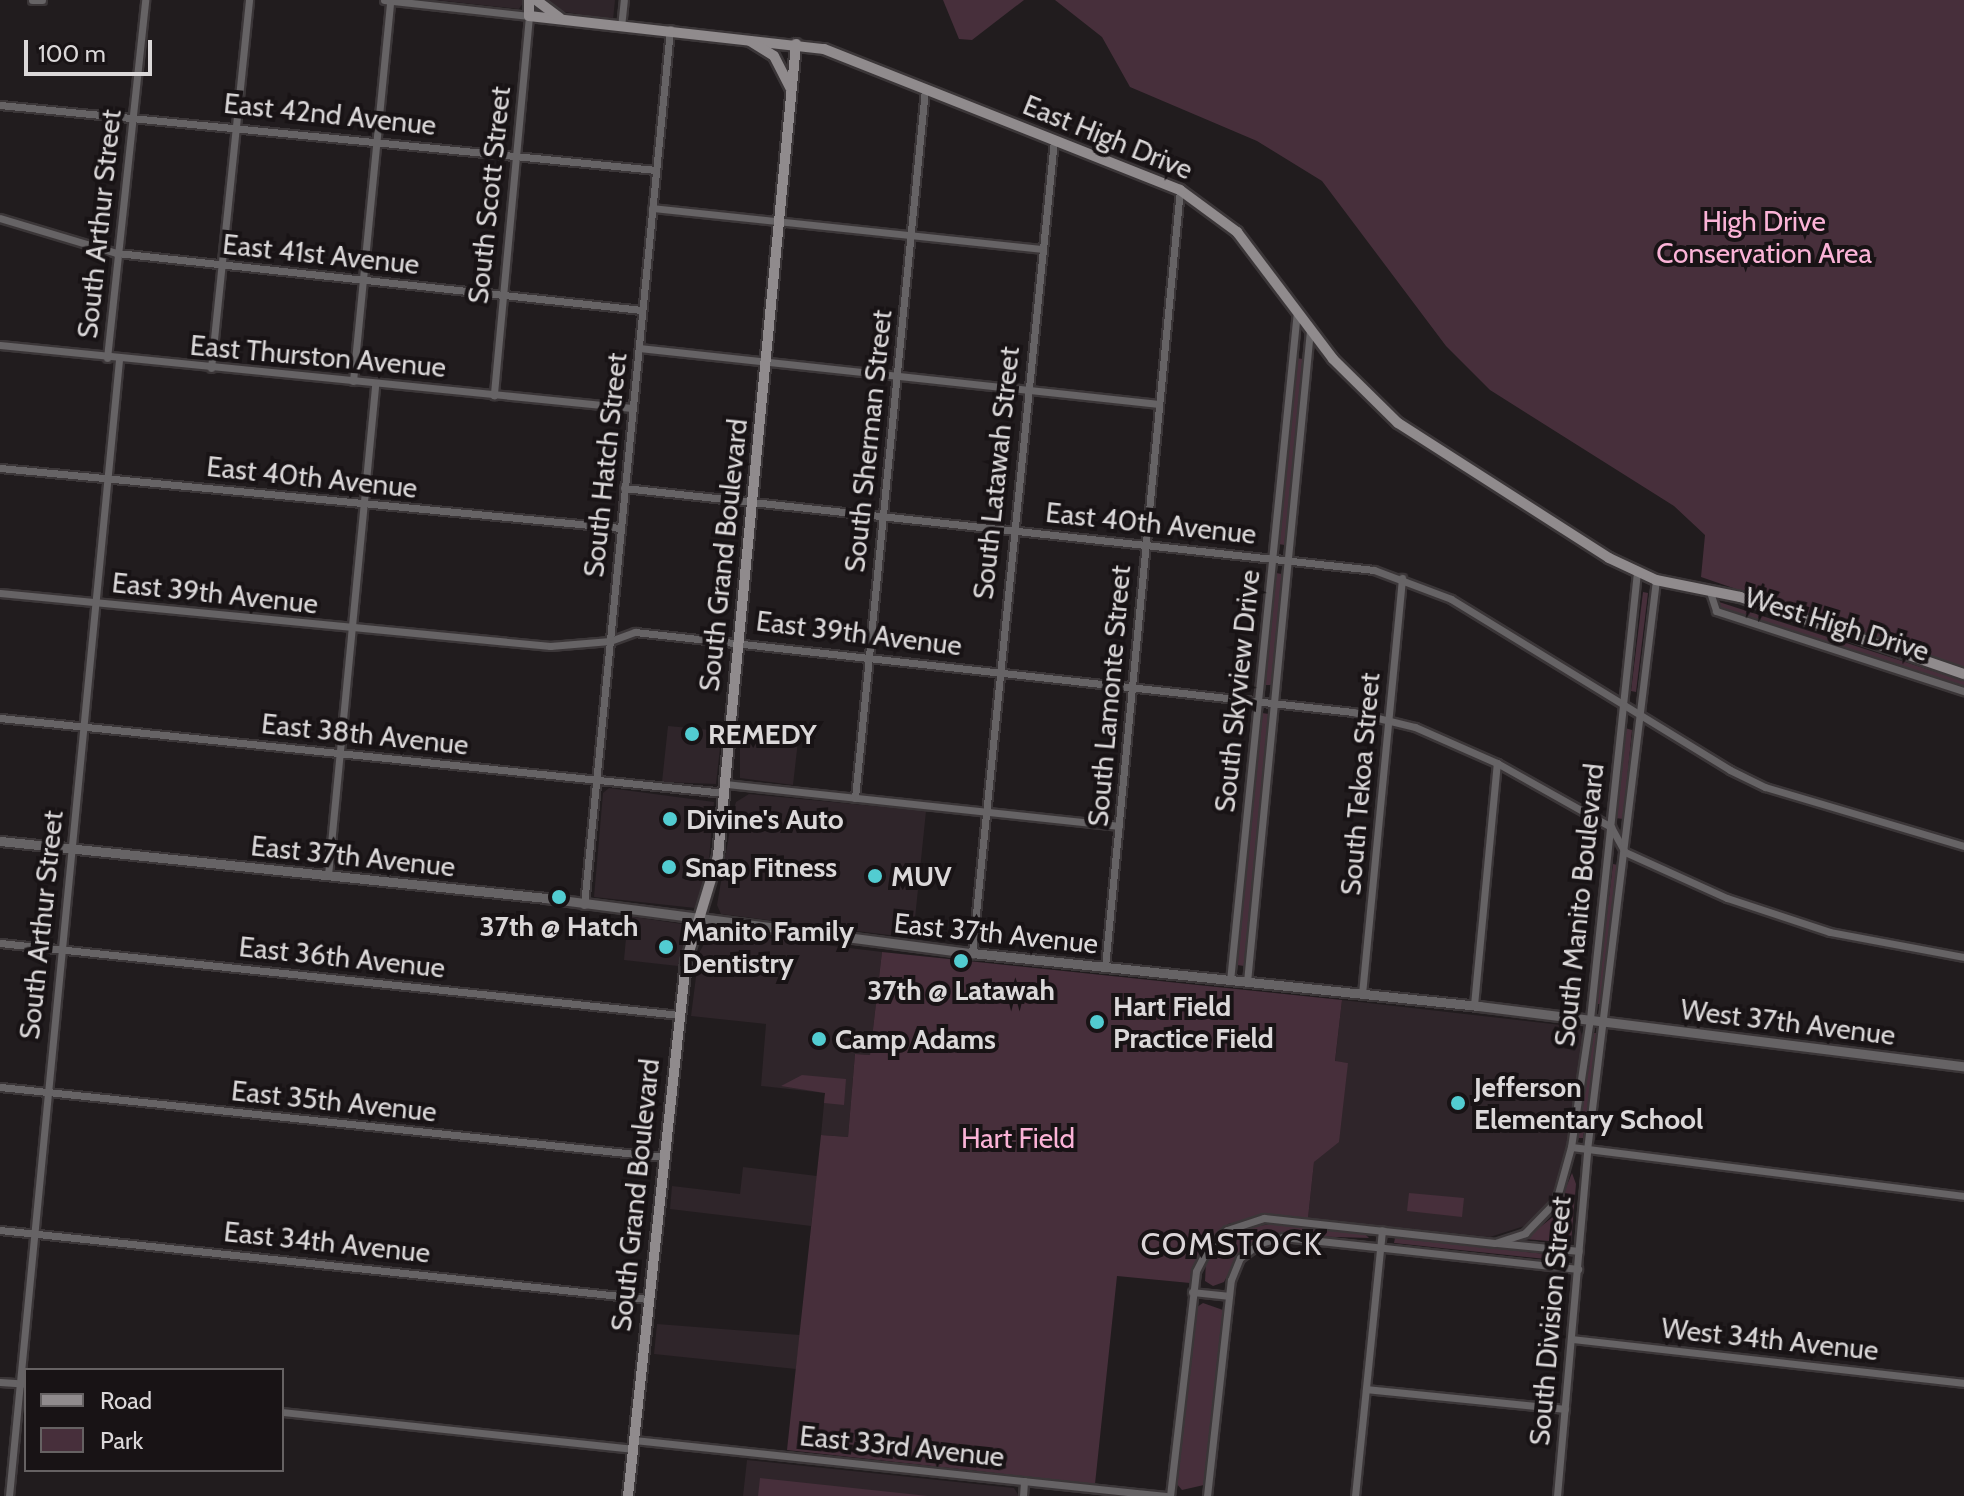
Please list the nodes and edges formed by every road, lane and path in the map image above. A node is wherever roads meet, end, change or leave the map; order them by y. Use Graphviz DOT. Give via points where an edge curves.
graph roads {
  1 [pos="32,0"];
  2 [pos="42,0"];
  3 [pos="145,0"];
  4 [pos="249,0"];
  5 [pos="387,0"];
  6 [pos="529,0"];
  7 [pos="536,0"];
  8 [pos="624,0"];
  9 [pos="529,16"];
  10 [pos="566,21"];
  11 [pos="621,27"];
  12 [pos="670,29"];
  13 [pos="741,37"];
  14 [pos="796,44"];
  15 [pos="925,89"];
  16 [pos="791,91"];
  17 [pos="0,105"];
  18 [pos="132,115"];
  19 [pos="235,126"];
  20 [pos="1054,140"];
  21 [pos="375,141"];
  22 [pos="517,156"];
  23 [pos="656,170"];
  24 [pos="1180,190"];
  25 [pos="652,208"];
  26 [pos="0,218"];
  27 [pos="779,222"];
  28 [pos="910,235"];
  29 [pos="1040,249"];
  30 [pos="117,253"];
  31 [pos="221,265"];
  32 [pos="362,281"];
  33 [pos="503,296"];
  34 [pos="642,310"];
  35 [pos="1297,311"];
  36 [pos="1310,330"];
  37 [pos="0,345"];
  38 [pos="639,348"];
  39 [pos="107,358"];
  40 [pos="119,359"];
  41 [pos="766,362"];
  42 [pos="211,368"];
  43 [pos="897,376"];
  44 [pos="353,381"];
  45 [pos="375,383"];
  46 [pos="1027,390"];
  47 [pos="494,395"];
  48 [pos="1159,404"];
  49 [pos="632,408"];
  50 [pos="0,468"];
  51 [pos="106,478"];
  52 [pos="624,488"];
  53 [pos="752,502"];
  54 [pos="363,505"];
  55 [pos="883,517"];
  56 [pos="621,528"];
  57 [pos="1013,530"];
  58 [pos="1145,545"];
  59 [pos="1272,558"];
  60 [pos="1288,559"];
  61 [pos="1637,573"];
  62 [pos="1402,578"];
  63 [pos="1656,580"];
  64 [pos="1710,592"];
  65 [pos="0,593"];
  66 [pos="94,602"];
  67 [pos="351,630"];
  68 [pos="610,641"];
  69 [pos="738,641"];
  70 [pos="868,657"];
  71 [pos="999,671"];
  72 [pos="1964,674"];
  73 [pos="1132,685"];
  74 [pos="1964,691"];
  75 [pos="1259,698"];
  76 [pos="1274,700"];
  77 [pos="1624,703"];
  78 [pos="1638,711"];
  79 [pos="0,718"];
  80 [pos="1388,720"];
  81 [pos="82,727"];
  82 [pos="341,754"];
  83 [pos="1497,763"];
  84 [pos="596,781"];
  85 [pos="725,789"];
  86 [pos="855,798"];
  87 [pos="986,812"];
  88 [pos="1119,826"];
  89 [pos="1611,827"];
  90 [pos="0,841"];
  91 [pos="1964,846"];
  92 [pos="70,848"];
  93 [pos="1625,852"];
  94 [pos="328,875"];
  95 [pos="584,905"];
  96 [pos="701,918"];
  97 [pos="0,943"];
  98 [pos="61,949"];
  99 [pos="972,953"];
  100 [pos="1964,957"];
  101 [pos="1105,967"];
  102 [pos="1230,981"];
  103 [pos="1247,982"];
  104 [pos="1362,994"];
  105 [pos="1474,1005"];
  106 [pos="679,1015"];
  107 [pos="1590,1019"];
  108 [pos="1606,1021"];
  109 [pos="1964,1066"];
  110 [pos="0,1087"];
  111 [pos="47,1092"];
  112 [pos="1571,1147"];
  113 [pos="1587,1150"];
  114 [pos="664,1157"];
  115 [pos="1964,1196"];
  116 [pos="0,1230"];
  117 [pos="1382,1230"];
  118 [pos="33,1233"];
  119 [pos="1495,1243"];
  120 [pos="1380,1246"];
  121 [pos="1579,1251"];
  122 [pos="1578,1269"];
  123 [pos="1192,1292"];
  124 [pos="1229,1296"];
  125 [pos="648,1299"];
  126 [pos="1572,1339"];
  127 [pos="0,1382"];
  128 [pos="1964,1383"];
  129 [pos="22,1384"];
  130 [pos="1366,1389"];
  131 [pos="1565,1409"];
  132 [pos="284,1412"];
  133 [pos="633,1444"];
  134 [pos="1024,1481"];
  135 [pos="9,1496"];
  136 [pos="628,1496"];
  137 [pos="1023,1496"];
  138 [pos="1168,1496"];
  139 [pos="1207,1496"];
  140 [pos="1355,1496"];
  141 [pos="1557,1496"];
  1 -- 2 [label="street"];
  3 -- 18 [label="street, South Arthur Street"];
  4 -- 19 [label="street"];
  5 -- 9 [label="street"];
  5 -- 21 [label="street"];
  6 -- 9 [label="main road, South Scott Street"];
  7 -- 10 [label="main road"];
  8 -- 11 [label="street"];
  9 -- 10 [label="main road, East High Drive"];
  9 -- 22 [label="street, South Scott Street"];
  10 -- 11 [label="main road, East High Drive"];
  11 -- 12 [label="main road, East High Drive"];
  12 -- 13 [label="main road, East High Drive"];
  12 -- 23 [label="street, South Hatch Street"];
  13 -- 14 [label="main road, East High Drive"];
  13 -- 16 [label="main road" via="774,56"];
  14 -- 15 [label="main road, East High Drive" via="824,49"];
  14 -- 16 [label="main road, South Grand Boulevard"];
  15 -- 20 [label="main road, East High Drive"];
  15 -- 28 [label="street, South Sherman Street"];
  16 -- 27 [label="main road, South Grand Boulevard"];
  17 -- 18 [label="street, East 42nd Avenue"];
  18 -- 19 [label="street, East 42nd Avenue"];
  18 -- 30 [label="street, South Arthur Street"];
  19 -- 21 [label="street, East 42nd Avenue"];
  19 -- 31 [label="street"];
  20 -- 24 [label="main road, East High Drive"];
  20 -- 29 [label="street, South Latawah Street"];
  21 -- 22 [label="street, East 42nd Avenue"];
  21 -- 32 [label="street"];
  22 -- 23 [label="street, East 42nd Avenue"];
  22 -- 33 [label="street, South Scott Street"];
  23 -- 25 [label="street, South Hatch Street"];
  24 -- 35 [label="main road, East High Drive" via="1237,232"];
  24 -- 48 [label="street, South Lamonte Street"];
  25 -- 27 [label="street"];
  25 -- 34 [label="street, South Hatch Street"];
  26 -- 30 [label="street, East 41st Avenue"];
  27 -- 28 [label="street"];
  27 -- 41 [label="main road, South Grand Boulevard"];
  28 -- 29 [label="street"];
  28 -- 43 [label="street, South Sherman Street"];
  29 -- 46 [label="street, South Latawah Street"];
  30 -- 31 [label="street, East 41st Avenue"];
  30 -- 39 [label="street, South Arthur Street"];
  31 -- 32 [label="street, East 41st Avenue"];
  31 -- 42 [label="street"];
  32 -- 33 [label="street, East 41st Avenue"];
  32 -- 44 [label="street"];
  33 -- 34 [label="street, East 41st Avenue"];
  33 -- 47 [label="street, South Scott Street"];
  34 -- 38 [label="street, South Hatch Street"];
  35 -- 36 [label="main road, East High Drive"];
  35 -- 59 [label="street, South Skyview Drive"];
  36 -- 60 [label="street, South Skyview Drive"];
  36 -- 61 [label="main road, East High Drive" via="1367,395 1432,448"];
  37 -- 39 [label="street, East Thurston Avenue"];
  38 -- 41 [label="street"];
  38 -- 49 [label="street, South Hatch Street"];
  39 -- 40 [label="street, East Thurston Avenue"];
  40 -- 42 [label="street, East Thurston Avenue"];
  40 -- 51 [label="street, South Arthur Street"];
  41 -- 43 [label="street"];
  41 -- 53 [label="main road, South Grand Boulevard"];
  42 -- 44 [label="street, East Thurston Avenue"];
  43 -- 46 [label="street"];
  43 -- 55 [label="street, South Sherman Street"];
  44 -- 45 [label="street, East Thurston Avenue"];
  45 -- 47 [label="street, East Thurston Avenue"];
  45 -- 54 [label="street"];
  46 -- 48 [label="street"];
  46 -- 57 [label="street, South Latawah Street"];
  47 -- 49 [label="street, East Thurston Avenue"];
  48 -- 58 [label="street, South Lamonte Street"];
  49 -- 52 [label="street, South Hatch Street"];
  50 -- 51 [label="street, East 40th Avenue"];
  51 -- 54 [label="street, East 40th Avenue"];
  51 -- 66 [label="street, South Arthur Street"];
  52 -- 53 [label="street, East 40th Avenue"];
  52 -- 56 [label="street, South Hatch Street"];
  53 -- 55 [label="street, East 40th Avenue"];
  53 -- 69 [label="main road, South Grand Boulevard"];
  54 -- 56 [label="street, East 40th Avenue"];
  54 -- 67 [label="street"];
  55 -- 57 [label="street, East 40th Avenue"];
  55 -- 70 [label="street, South Sherman Street"];
  56 -- 68 [label="street, South Hatch Street"];
  57 -- 58 [label="street, East 40th Avenue"];
  57 -- 71 [label="street, South Latawah Street"];
  58 -- 59 [label="street, East 40th Avenue"];
  58 -- 73 [label="street, South Lamonte Street"];
  59 -- 60 [label="street, East 40th Avenue"];
  59 -- 75 [label="street, South Skyview Drive"];
  60 -- 62 [label="street, East 40th Avenue"];
  60 -- 76 [label="street, South Skyview Drive"];
  61 -- 63 [label="main road, West High Drive"];
  61 -- 77 [label="street, South Manito Boulevard"];
  62 -- 77 [label="street, East 40th Avenue" via="1451,599"];
  62 -- 80 [label="street, South Tekoa Street"];
  63 -- 64 [label="main road, West High Drive"];
  63 -- 78 [label="street, South Manito Boulevard"];
  64 -- 72 [label="main road, West High Drive" via="1740,597"];
  64 -- 74 [label="street, West High Drive" via="1710,607 1716,611"];
  65 -- 66 [label="street, East 39th Avenue"];
  66 -- 67 [label="street, East 39th Avenue"];
  66 -- 81 [label="street, South Arthur Street"];
  67 -- 68 [label="street, East 39th Avenue" via="550,646"];
  67 -- 82 [label="street"];
  68 -- 69 [label="street, East 39th Avenue" via="635,632"];
  68 -- 84 [label="street, South Hatch Street"];
  69 -- 70 [label="street, East 39th Avenue"];
  69 -- 85 [label="main road, South Grand Boulevard"];
  70 -- 71 [label="street, East 39th Avenue"];
  70 -- 86 [label="street, South Sherman Street"];
  71 -- 73 [label="street, East 39th Avenue"];
  71 -- 87 [label="street, South Latawah Street"];
  73 -- 75 [label="street, East 39th Avenue"];
  73 -- 88 [label="street, South Lamonte Street"];
  75 -- 76 [label="street, East 39th Avenue"];
  75 -- 102 [label="street, South Skyview Drive"];
  76 -- 80 [label="street, East 39th Avenue"];
  76 -- 103 [label="street, South Skyview Drive"];
  77 -- 78 [label="street, East 40th Avenue"];
  77 -- 89 [label="street, South Manito Boulevard"];
  78 -- 91 [label="street, East 40th Avenue" via="1765,787"];
  78 -- 93 [label="street, South Manito Boulevard"];
  79 -- 81 [label="street, East 38th Avenue"];
  80 -- 83 [label="street, East 39th Avenue"];
  80 -- 104 [label="street, South Tekoa Street"];
  81 -- 82 [label="street, East 38th Avenue"];
  81 -- 92 [label="street, South Arthur Street"];
  82 -- 84 [label="street, East 38th Avenue"];
  82 -- 94 [label="street"];
  83 -- 89 [label="street, East 39th Avenue"];
  83 -- 105 [label="street"];
  84 -- 85 [label="street, East 38th Avenue"];
  84 -- 95 [label="street, South Hatch Street"];
  85 -- 86 [label="street, East 38th Avenue"];
  85 -- 96 [label="main road, South Grand Boulevard" via="718,856"];
  86 -- 87 [label="street, East 38th Avenue"];
  87 -- 88 [label="street, East 38th Avenue"];
  87 -- 99 [label="street, South Latawah Street"];
  88 -- 101 [label="street, South Lamonte Street"];
  89 -- 93 [label="street"];
  89 -- 107 [label="street, South Manito Boulevard"];
  90 -- 92 [label="street, East 37th Avenue"];
  92 -- 94 [label="street, East 37th Avenue"];
  92 -- 98 [label="street, South Arthur Street"];
  93 -- 100 [label="street" via="1775,917"];
  93 -- 108 [label="street, South Manito Boulevard"];
  94 -- 95 [label="street, East 37th Avenue"];
  95 -- 96 [label="street, East 37th Avenue"];
  96 -- 99 [label="street, East 37th Avenue"];
  96 -- 106 [label="main road, South Grand Boulevard" via="686,962"];
  97 -- 98 [label="street, East 36th Avenue"];
  98 -- 106 [label="street, East 36th Avenue"];
  98 -- 111 [label="street, South Arthur Street"];
  99 -- 101 [label="street, East 37th Avenue"];
  101 -- 102 [label="street, East 37th Avenue"];
  102 -- 103 [label="street, East 37th Avenue"];
  103 -- 104 [label="street, East 37th Avenue"];
  104 -- 105 [label="street, East 37th Avenue"];
  105 -- 107 [label="street, East 37th Avenue"];
  106 -- 114 [label="main road, South Grand Boulevard"];
  107 -- 108 [label="street, East 37th Avenue"];
  107 -- 112 [label="street, South Manito Boulevard"];
  108 -- 109 [label="street, West 37th Avenue"];
  108 -- 113 [label="street, South Manito Boulevard"];
  110 -- 111 [label="street, East 35th Avenue"];
  111 -- 114 [label="street, East 35th Avenue"];
  111 -- 118 [label="street, South Arthur Street"];
  112 -- 113 [label="street"];
  112 -- 119 [label="street, South Manito Boulevard" via="1563,1183 1545,1216 1525,1233"];
  113 -- 115 [label="street"];
  113 -- 121 [label="street, South Division Street"];
  114 -- 125 [label="main road, South Grand Boulevard"];
  116 -- 118 [label="street, East 34th Avenue"];
  117 -- 119 [label="street, South Manito Boulevard"];
  117 -- 120 [label="street"];
  117 -- 123 [label="street, South Manito Boulevard" via="1248,1220 1208,1247"];
  118 -- 125 [label="street, East 34th Avenue"];
  118 -- 129 [label="street, South Arthur Street"];
  119 -- 121 [label="street"];
  120 -- 122 [label="street"];
  120 -- 124 [label="street" via="1274,1238 1240,1258"];
  120 -- 130 [label="street"];
  121 -- 122 [label="street, South Division Street"];
  122 -- 126 [label="street, South Division Street"];
  123 -- 124 [label="street"];
  123 -- 138 [label="street, South Manito Boulevard"];
  124 -- 139 [label="street"];
  125 -- 133 [label="main road, South Grand Boulevard"];
  126 -- 128 [label="street, West 34th Avenue"];
  126 -- 131 [label="street, South Division Street"];
  127 -- 129 [label="street"];
  129 -- 135 [label="street, South Arthur Street"];
  130 -- 131 [label="street"];
  130 -- 140 [label="street"];
  131 -- 141 [label="street, South Division Street"];
  132 -- 133 [label="street, East 33rd Avenue"];
  133 -- 134 [label="street, East 33rd Avenue"];
  133 -- 136 [label="main road, South Grand Boulevard"];
  134 -- 137 [label="street"];
  134 -- 138 [label="street, East 33rd Avenue"];
}
